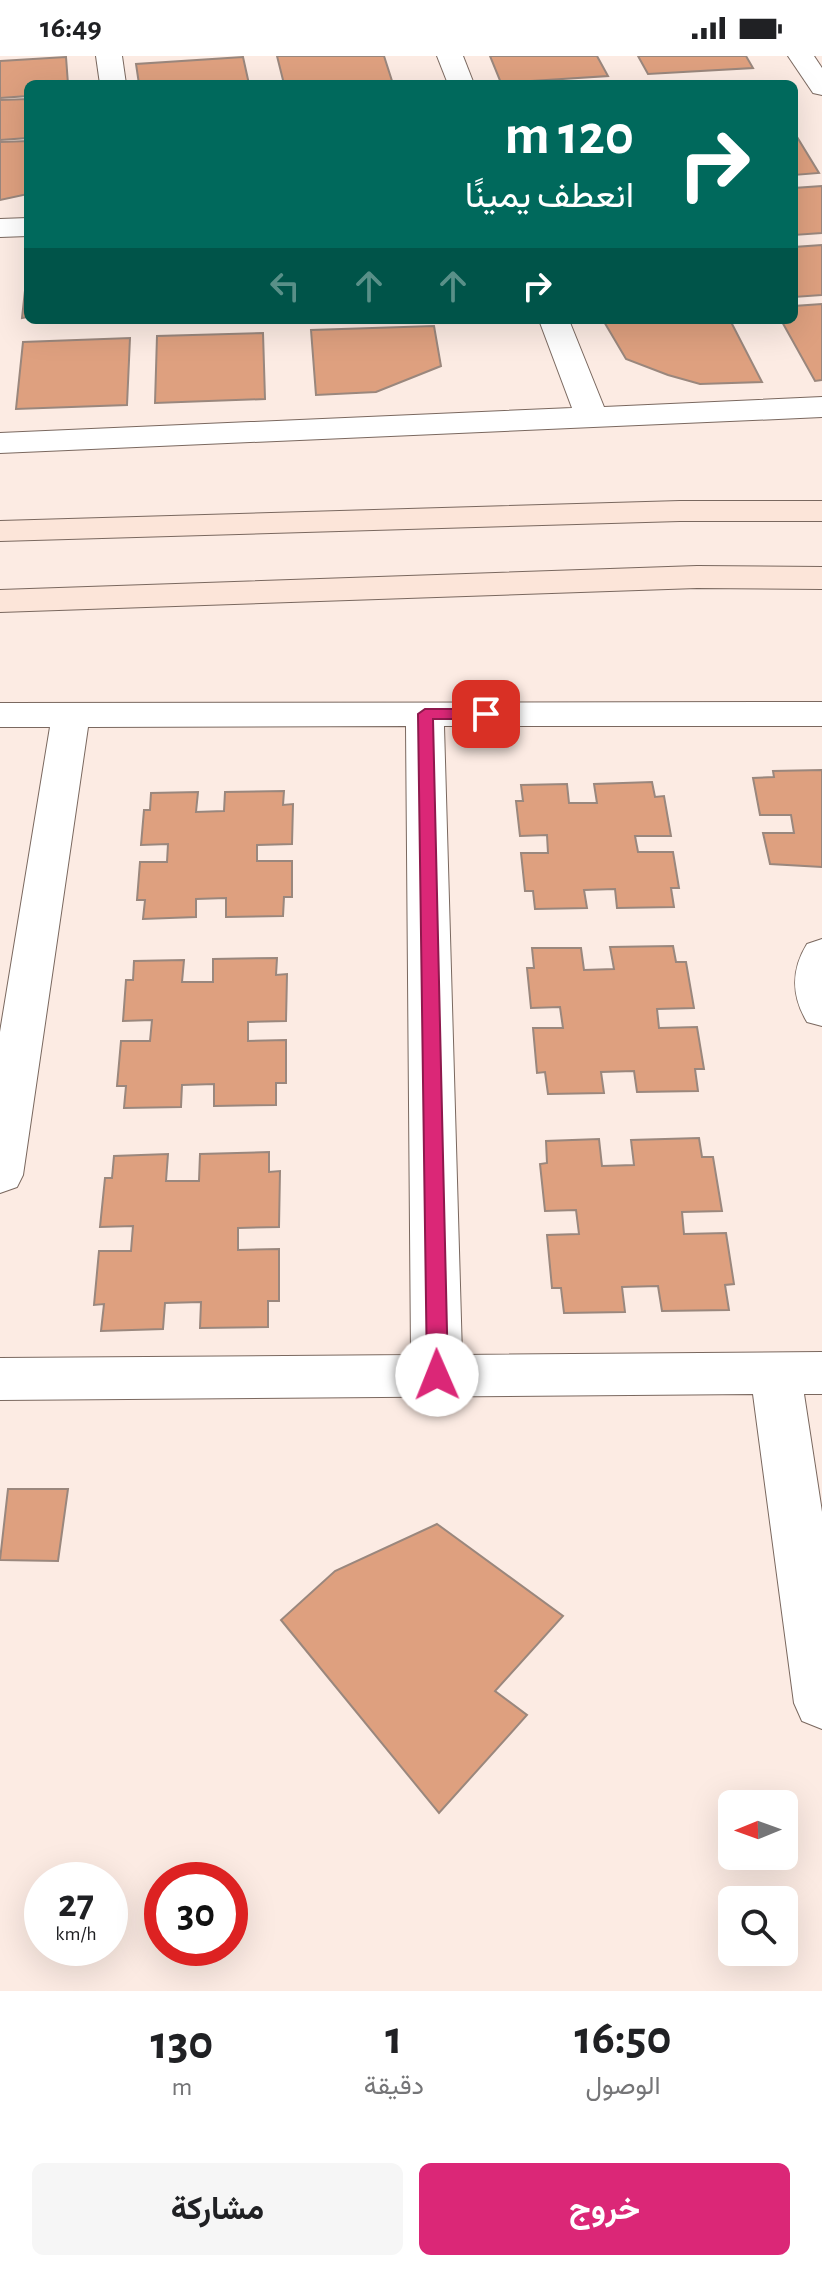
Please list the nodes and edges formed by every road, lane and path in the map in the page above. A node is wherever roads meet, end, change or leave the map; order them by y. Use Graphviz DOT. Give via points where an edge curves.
graph roads {
  1 [pos="109,56"];
  2 [pos="450,56"];
  3 [pos="801,56"];
  4 [pos="112,80"];
  5 [pos="459,80"];
  6 [pos="822,87"];
  7 [pos="24,227"];
  8 [pos="0,228"];
  9 [pos="556,324"];
  10 [pos="822,407"];
  11 [pos="592,417"];
  12 [pos="0,443"];
  13 [pos="822,511"];
  14 [pos="0,531"];
  15 [pos="822,578"];
  16 [pos="0,601"];
  17 [pos="425,714"];
  18 [pos="822,714"];
  19 [pos="0,715"];
  20 [pos="71,715"];
  21 [pos="822,954"];
  22 [pos="822,1011"];
  23 [pos="0,1175"];
  24 [pos="799,1373"];
  25 [pos="437,1375"];
  26 [pos="0,1379"];
  27 [pos="822,1703"];
  1 -- 4 [label="street"];
  2 -- 5 [label="street"];
  3 -- 6 [label="street"];
  7 -- 8 [label="street"];
  9 -- 11 [label="street"];
  10 -- 11 [label="street"];
  11 -- 12 [label="street"];
  13 -- 14 [label="main road"];
  15 -- 16 [label="main road" via="697,577"];
  17 -- 18 [label="street"];
  17 -- 20 [label="street"];
  17 -- 25 [label="street"];
  19 -- 20 [label="street"];
  20 -- 23 [label="street"];
  21 -- 22 [label="street" via="814,973"];
  24 -- 25 [label="street"];
  24 -- 27 [label="street"];
  25 -- 26 [label="street"];
}
